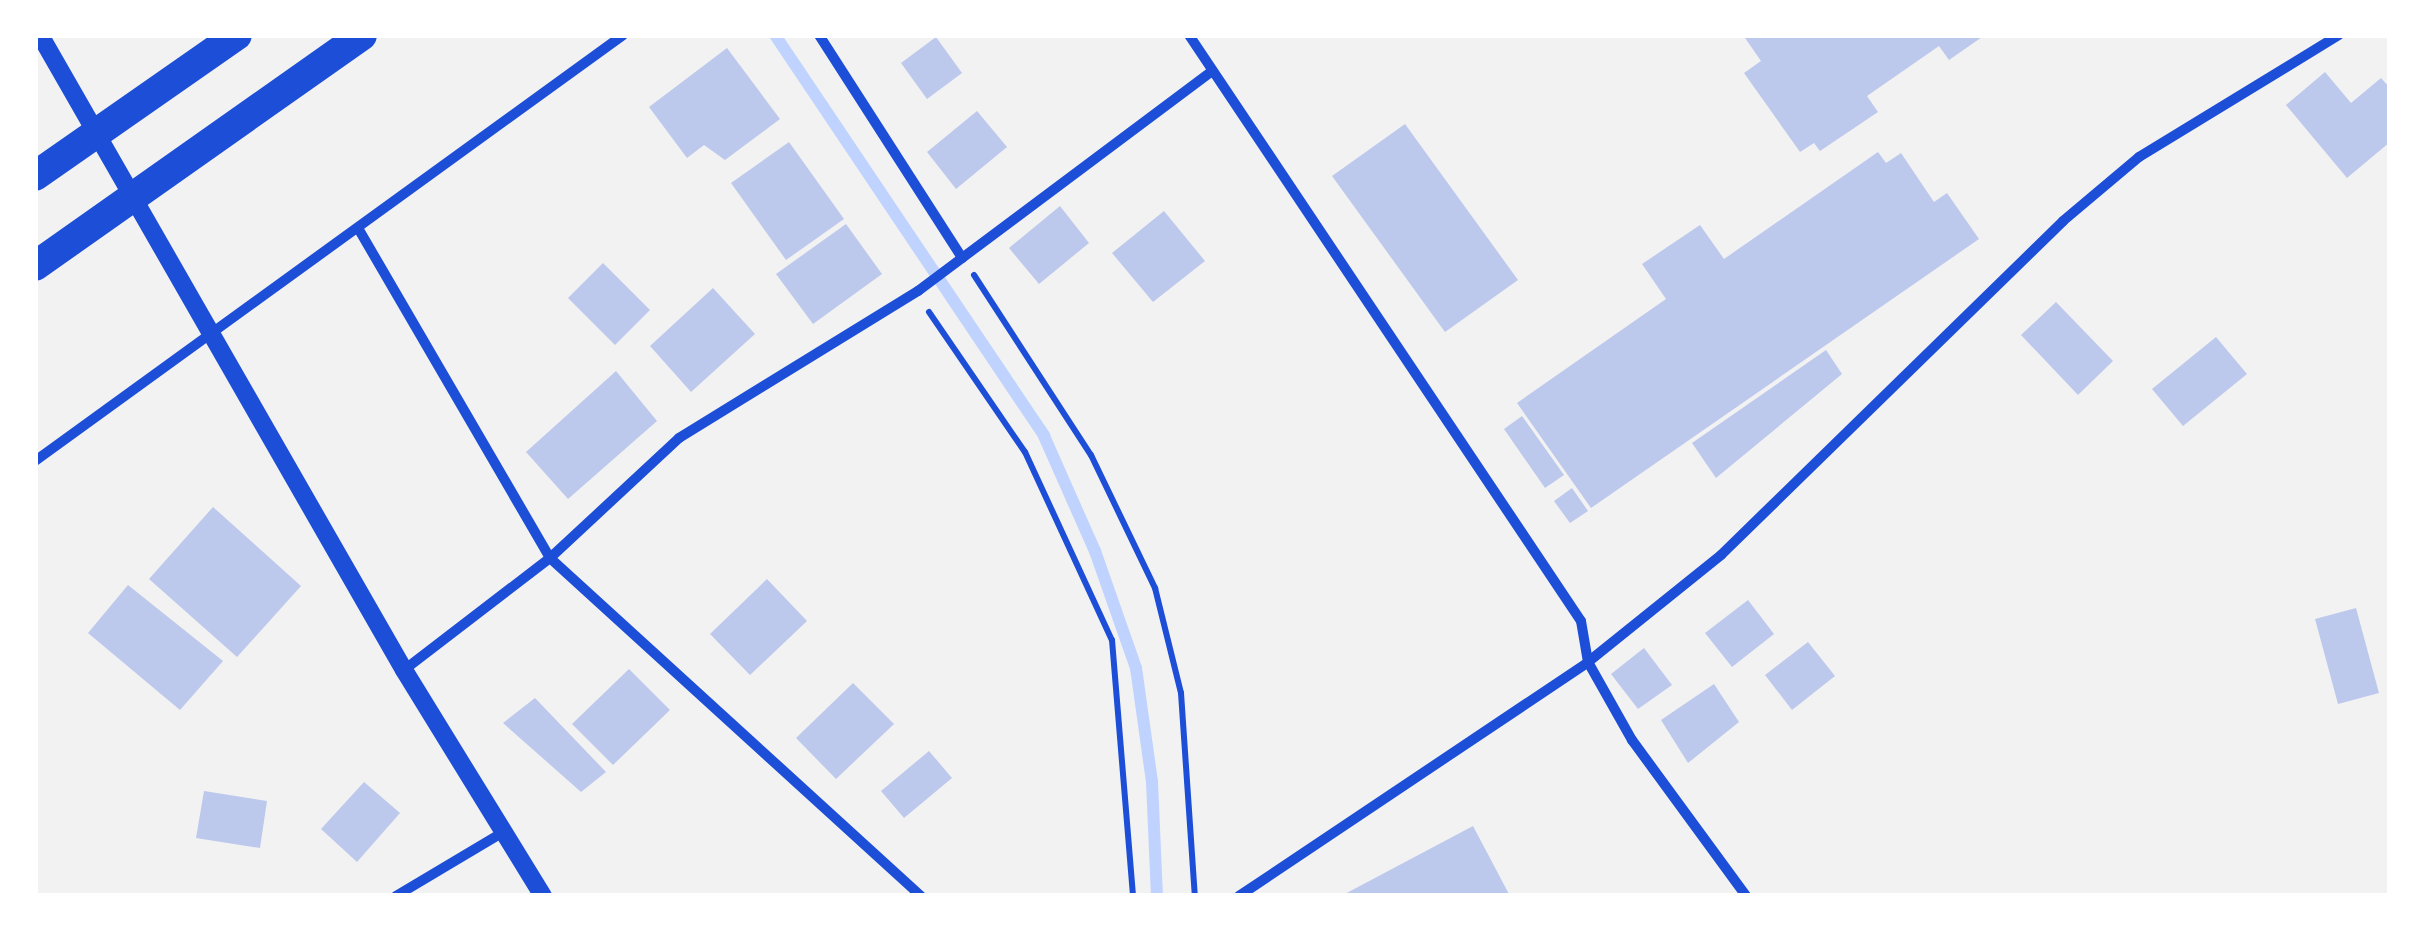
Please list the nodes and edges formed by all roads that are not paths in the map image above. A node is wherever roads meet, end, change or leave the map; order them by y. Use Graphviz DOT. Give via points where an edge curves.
graph roads {
  1 [pos="40,35"];
  2 [pos="237,35"];
  3 [pos="362,35"];
  4 [pos="623,35"];
  5 [pos="819,35"];
  6 [pos="1188,35"];
  7 [pos="2339,35"];
  8 [pos="1212,71"];
  9 [pos="40,172"];
  10 [pos="358,228"];
  11 [pos="961,259"];
  12 [pos="35,266"];
  13 [pos="208,332"];
  14 [pos="35,461"];
  15 [pos="550,558"];
  16 [pos="1588,662"];
  17 [pos="404,670"];
  18 [pos="505,831"];
  19 [pos="396,896"];
  20 [pos="543,896"];
  21 [pos="921,896"];
  22 [pos="1239,896"];
  23 [pos="1746,896"];
  1 -- 13 [label="street"];
  2 -- 9 [label="highway"];
  3 -- 12 [label="highway"];
  4 -- 10 [label="street"];
  5 -- 11 [label="street"];
  6 -- 8 [label="street"];
  7 -- 16 [label="street" via="2140,157 2094,195 1720,555"];
  8 -- 11 [label="street"];
  8 -- 16 [label="street" via="1581,621"];
  10 -- 13 [label="street"];
  10 -- 15 [label="street"];
  11 -- 15 [label="street" via="680,438"];
  13 -- 14 [label="street"];
  13 -- 17 [label="street"];
  15 -- 17 [label="street"];
  15 -- 21 [label="street"];
  16 -- 22 [label="street"];
  16 -- 23 [label="street" via="1632,740"];
  17 -- 18 [label="street"];
  18 -- 19 [label="street"];
  18 -- 20 [label="street"];
}
